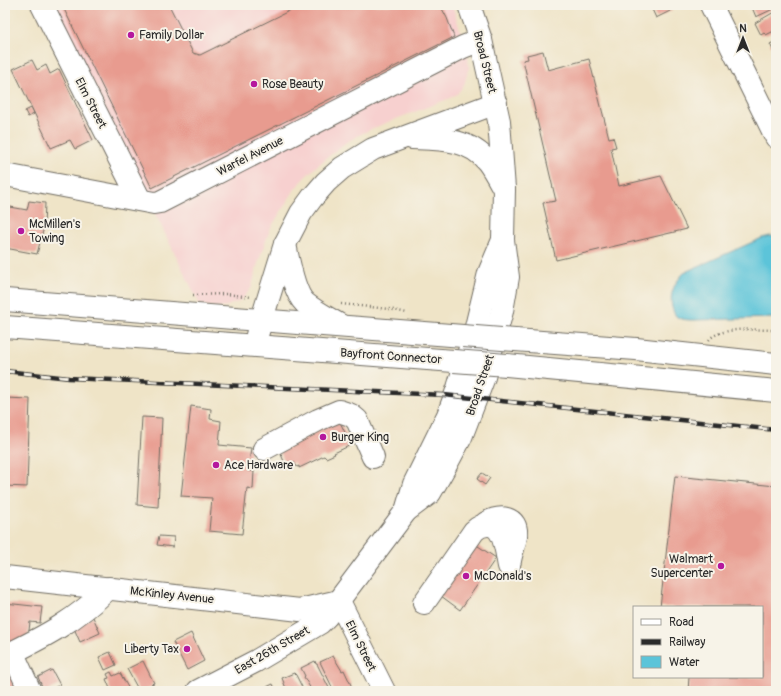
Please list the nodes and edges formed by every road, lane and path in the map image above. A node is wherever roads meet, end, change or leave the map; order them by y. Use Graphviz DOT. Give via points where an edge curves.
graph roads {
  1 [pos="42,5"];
  2 [pos="469,5"];
  3 [pos="711,5"];
  4 [pos="482,40"];
  5 [pos="496,102"];
  6 [pos="403,137"];
  7 [pos="776,137"];
  8 [pos="5,175"];
  9 [pos="504,189"];
  10 [pos="140,200"];
  11 [pos="285,244"];
  12 [pos="5,300"];
  13 [pos="261,321"];
  14 [pos="5,327"];
  15 [pos="344,327"];
  16 [pos="776,330"];
  17 [pos="708,342"];
  18 [pos="254,346"];
  19 [pos="776,364"];
  20 [pos="776,391"];
  21 [pos="264,449"];
  22 [pos="373,457"];
  23 [pos="508,566"];
  24 [pos="5,577"];
  25 [pos="109,588"];
  26 [pos="339,601"];
  27 [pos="424,603"];
  28 [pos="10,657"];
  29 [pos="30,691"];
  30 [pos="198,691"];
  31 [pos="384,691"];
  1 -- 10 [label="main road, Elm Street"];
  2 -- 4 [label="main road, Broad Street"];
  3 -- 7 [label="main road"];
  4 -- 5 [label="main road, Broad Street"];
  4 -- 10 [label="main road, Warfel Avenue" via="169,198 154,203"];
  5 -- 6 [label="main road"];
  5 -- 9 [label="main road, Broad Street"];
  6 -- 9 [label="main road" via="450,140 468,146 487,161"];
  6 -- 11 [label="main road" via="358,158 326,182 301,212"];
  8 -- 10 [label="main road, Warfel Avenue"];
  9 -- 26 [label="main road, Broad Street" via="503,240 508,277 494,345 461,437 430,493 406,511"];
  11 -- 13 [label="main road"];
  11 -- 15 [label="main road" via="294,282 304,302"];
  12 -- 13 [label="main road, Bayfront Connector"];
  13 -- 15 [label="main road, Bayfront Connector"];
  13 -- 18 [label="main road"];
  14 -- 18 [label="main road, Bayfront Connector"];
  15 -- 19 [label="main road, Bayfront Connector, bridge" via="636,349"];
  16 -- 17 [label="path" via="718,332 712,335"];
  18 -- 20 [label="main road, Bayfront Connector, bridge" via="527,367"];
  21 -- 22 [label="main road" via="339,411 357,420"];
  23 -- 27 [label="main road" via="499,529 488,525 478,527"];
  24 -- 25 [label="main road, McKinley Avenue"];
  25 -- 26 [label="main road, McKinley Avenue" via="300,610"];
  25 -- 28 [label="main road" via="68,622"];
  26 -- 30 [label="main road, East 26th Street" via="320,623 256,661"];
  26 -- 31 [label="main road, Elm Street"];
  28 -- 29 [label="main road"];
}
